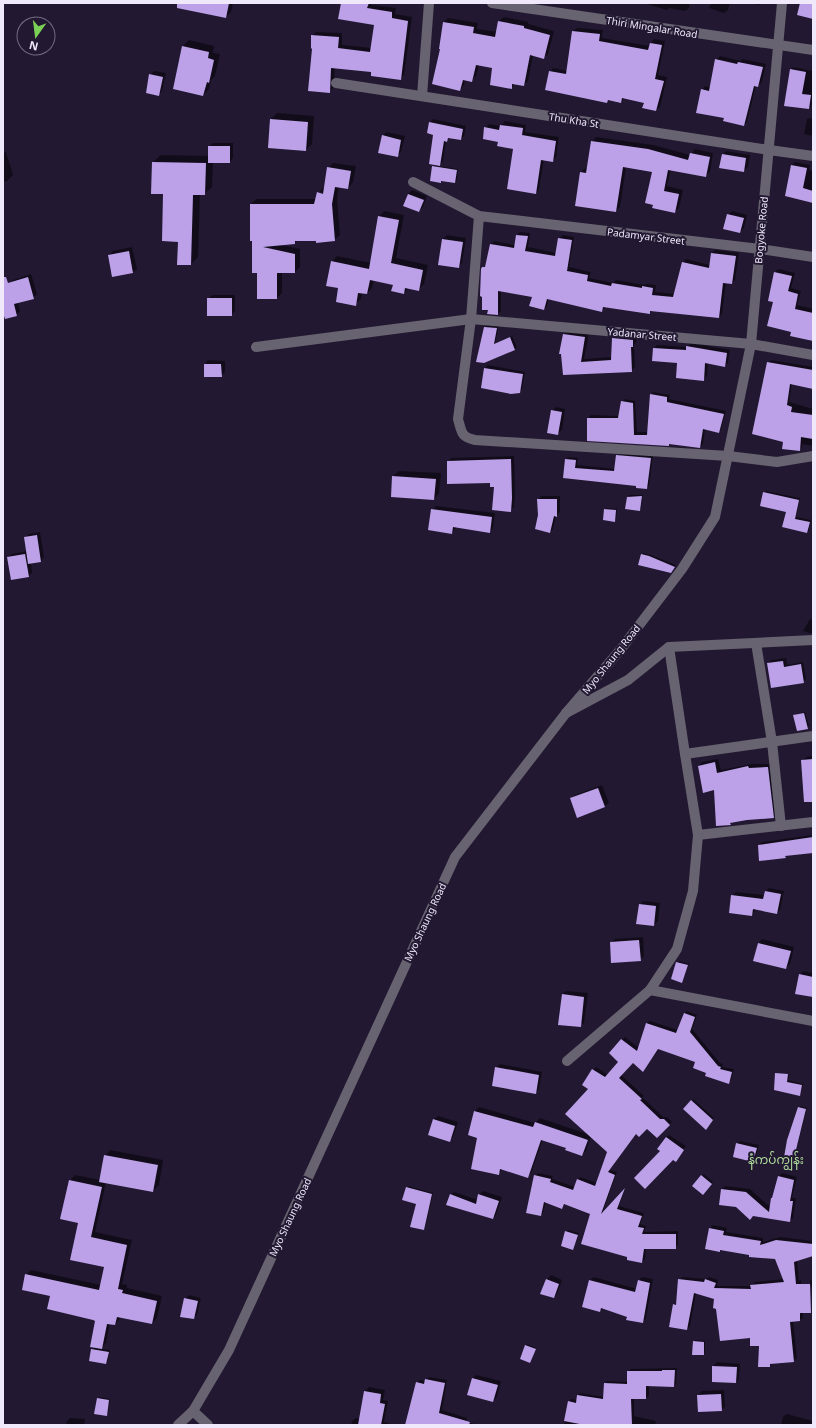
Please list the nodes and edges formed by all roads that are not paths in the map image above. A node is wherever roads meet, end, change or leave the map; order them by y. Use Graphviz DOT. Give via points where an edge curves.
graph roads {
  1 [pos="429,3"];
  2 [pos="492,3"];
  3 [pos="782,3"];
  4 [pos="779,46"];
  5 [pos="813,50"];
  6 [pos="336,83"];
  7 [pos="422,96"];
  8 [pos="769,150"];
  9 [pos="813,156"];
  10 [pos="413,182"];
  11 [pos="479,216"];
  12 [pos="760,249"];
  13 [pos="813,257"];
  14 [pos="471,319"];
  15 [pos="751,344"];
  16 [pos="256,347"];
  17 [pos="813,355"];
  18 [pos="728,456"];
  19 [pos="813,456"];
  20 [pos="813,640"];
  21 [pos="756,643"];
  22 [pos="669,648"];
  23 [pos="566,713"];
  24 [pos="813,736"];
  25 [pos="772,742"];
  26 [pos="684,754"];
  27 [pos="813,822"];
  28 [pos="781,826"];
  29 [pos="698,835"];
  30 [pos="650,990"];
  31 [pos="813,1021"];
  32 [pos="567,1062"];
  33 [pos="193,1411"];
  34 [pos="178,1425"];
  35 [pos="208,1425"];
  1 -- 7 [label="street"];
  2 -- 4 [label="street, Thiri Mingalar Road"];
  3 -- 4 [label="street, Bogyoke Road"];
  4 -- 5 [label="street, Thiri Mingalar Road"];
  4 -- 8 [label="street, Bogyoke Road"];
  6 -- 7 [label="street, Thu Kha St"];
  7 -- 8 [label="street, Thu Kha St"];
  8 -- 9 [label="street, Thu Kha St"];
  8 -- 12 [label="street, Bogyoke Road"];
  10 -- 11 [label="street"];
  11 -- 12 [label="street, Padamyar Street"];
  11 -- 14 [label="street"];
  12 -- 13 [label="street, Padamyar Street"];
  12 -- 15 [label="street, Bogyoke Road"];
  14 -- 15 [label="street, Yadanar Street"];
  14 -- 16 [label="street, Yadanar Street"];
  14 -- 18 [label="street" via="458,419 462,434 466,438"];
  15 -- 17 [label="street, Yadanar Street"];
  15 -- 18 [label="street, Bogyoke Road"];
  18 -- 19 [label="street" via="777,462"];
  18 -- 23 [label="street, Myo Shaung Road" via="715,517 682,569 621,649"];
  20 -- 21 [label="street"];
  21 -- 22 [label="street"];
  21 -- 25 [label="street"];
  22 -- 23 [label="street" via="628,680"];
  22 -- 26 [label="street"];
  23 -- 33 [label="street, Myo Shaung Road" via="456,857 230,1350"];
  24 -- 25 [label="street"];
  25 -- 26 [label="street"];
  25 -- 28 [label="street"];
  26 -- 29 [label="street"];
  27 -- 28 [label="street"];
  28 -- 29 [label="street"];
  29 -- 30 [label="street" via="693,891 677,949"];
  30 -- 31 [label="street"];
  30 -- 32 [label="street"];
  33 -- 34 [label="street, Myo Shaung Road"];
  33 -- 35 [label="street"];
}
